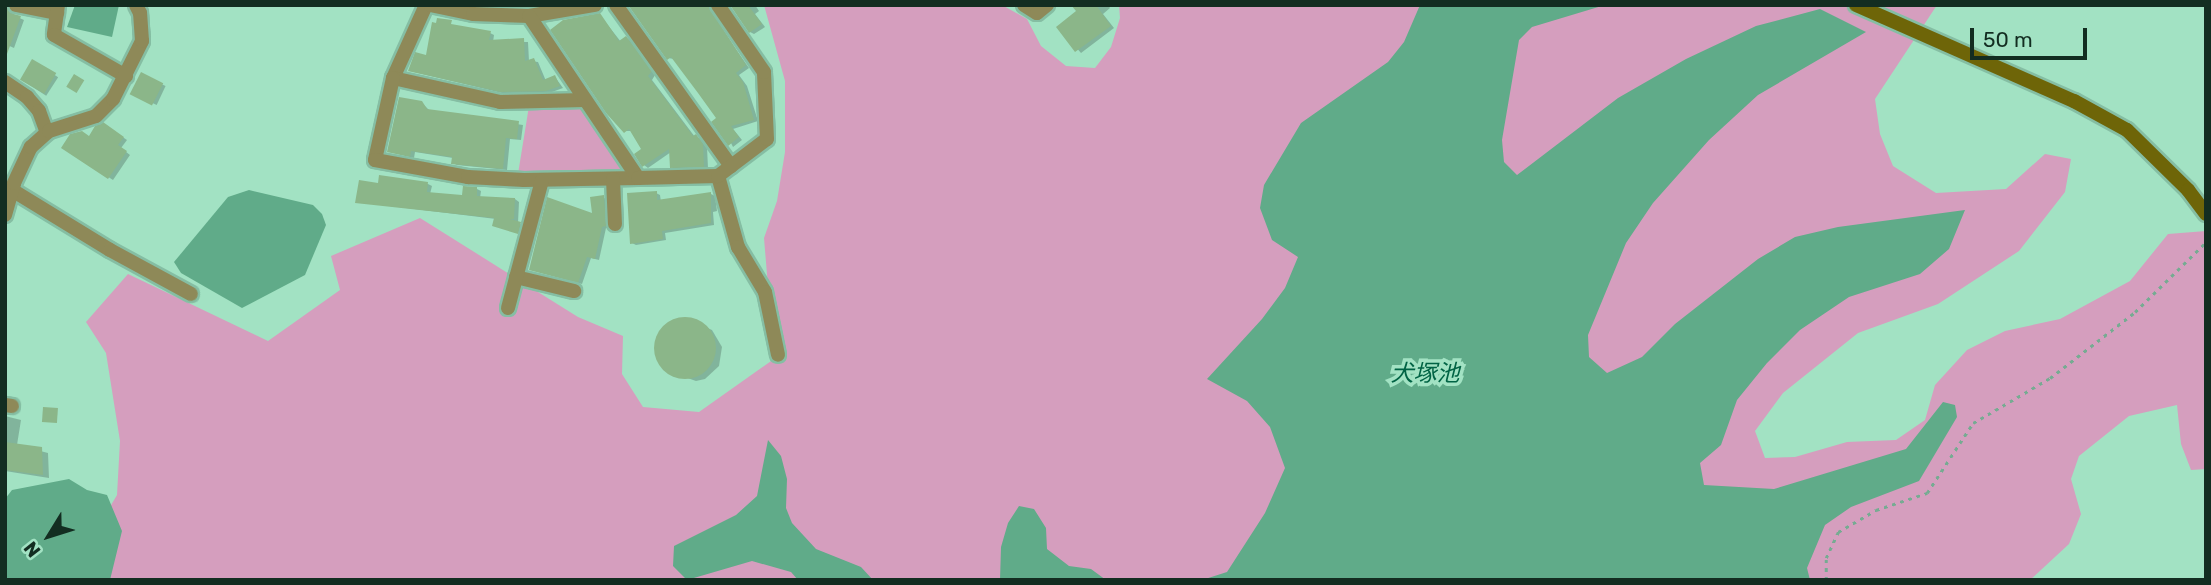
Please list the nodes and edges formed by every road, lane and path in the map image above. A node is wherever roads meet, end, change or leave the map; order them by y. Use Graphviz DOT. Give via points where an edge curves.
graph roads {
  1 [pos="16,5"];
  2 [pos="136,5"];
  3 [pos="428,5"];
  4 [pos="595,5"];
  5 [pos="616,5"];
  6 [pos="718,5"];
  7 [pos="1024,5"];
  8 [pos="1047,5"];
  9 [pos="1856,5"];
  10 [pos="58,9"];
  11 [pos="529,16"];
  12 [pos="126,76"];
  13 [pos="393,78"];
  14 [pos="5,82"];
  15 [pos="585,100"];
  16 [pos="47,132"];
  17 [pos="731,166"];
  18 [pos="718,176"];
  19 [pos="638,178"];
  20 [pos="613,179"];
  21 [pos="542,180"];
  22 [pos="12,190"];
  23 [pos="2206,214"];
  24 [pos="5,215"];
  25 [pos="615,224"];
  26 [pos="2206,242"];
  27 [pos="516,277"];
  28 [pos="574,291"];
  29 [pos="191,294"];
  30 [pos="508,309"];
  31 [pos="778,355"];
  32 [pos="1826,580"];
  1 -- 10 [label="street"];
  2 -- 12 [label="street" via="142,41"];
  3 -- 11 [label="street"];
  3 -- 13 [label="street"];
  4 -- 11 [label="street"];
  5 -- 17 [label="street"];
  6 -- 17 [label="street" via="764,72 767,139"];
  7 -- 8 [label="street" via="1037,13"];
  9 -- 23 [label="street" via="2074,101 2127,131 2188,190"];
  10 -- 12 [label="street" via="54,35"];
  11 -- 15 [label="street"];
  12 -- 16 [label="street" via="96,116"];
  13 -- 15 [label="street" via="500,102"];
  13 -- 21 [label="street" via="376,160 468,177"];
  14 -- 16 [label="street" via="33,104"];
  15 -- 19 [label="street"];
  16 -- 22 [label="street" via="31,147"];
  17 -- 18 [label="street"];
  18 -- 19 [label="street"];
  18 -- 31 [label="street" via="738,247 765,292"];
  19 -- 20 [label="street"];
  20 -- 21 [label="street"];
  20 -- 25 [label="street"];
  21 -- 27 [label="street"];
  22 -- 24 [label="street"];
  22 -- 29 [label="street"];
  26 -- 32 [label="path" via="2135,312 2050,378 1972,423 1927,494 1876,510 1838,533 1826,558"];
  27 -- 28 [label="street"];
  27 -- 30 [label="street"];
}
